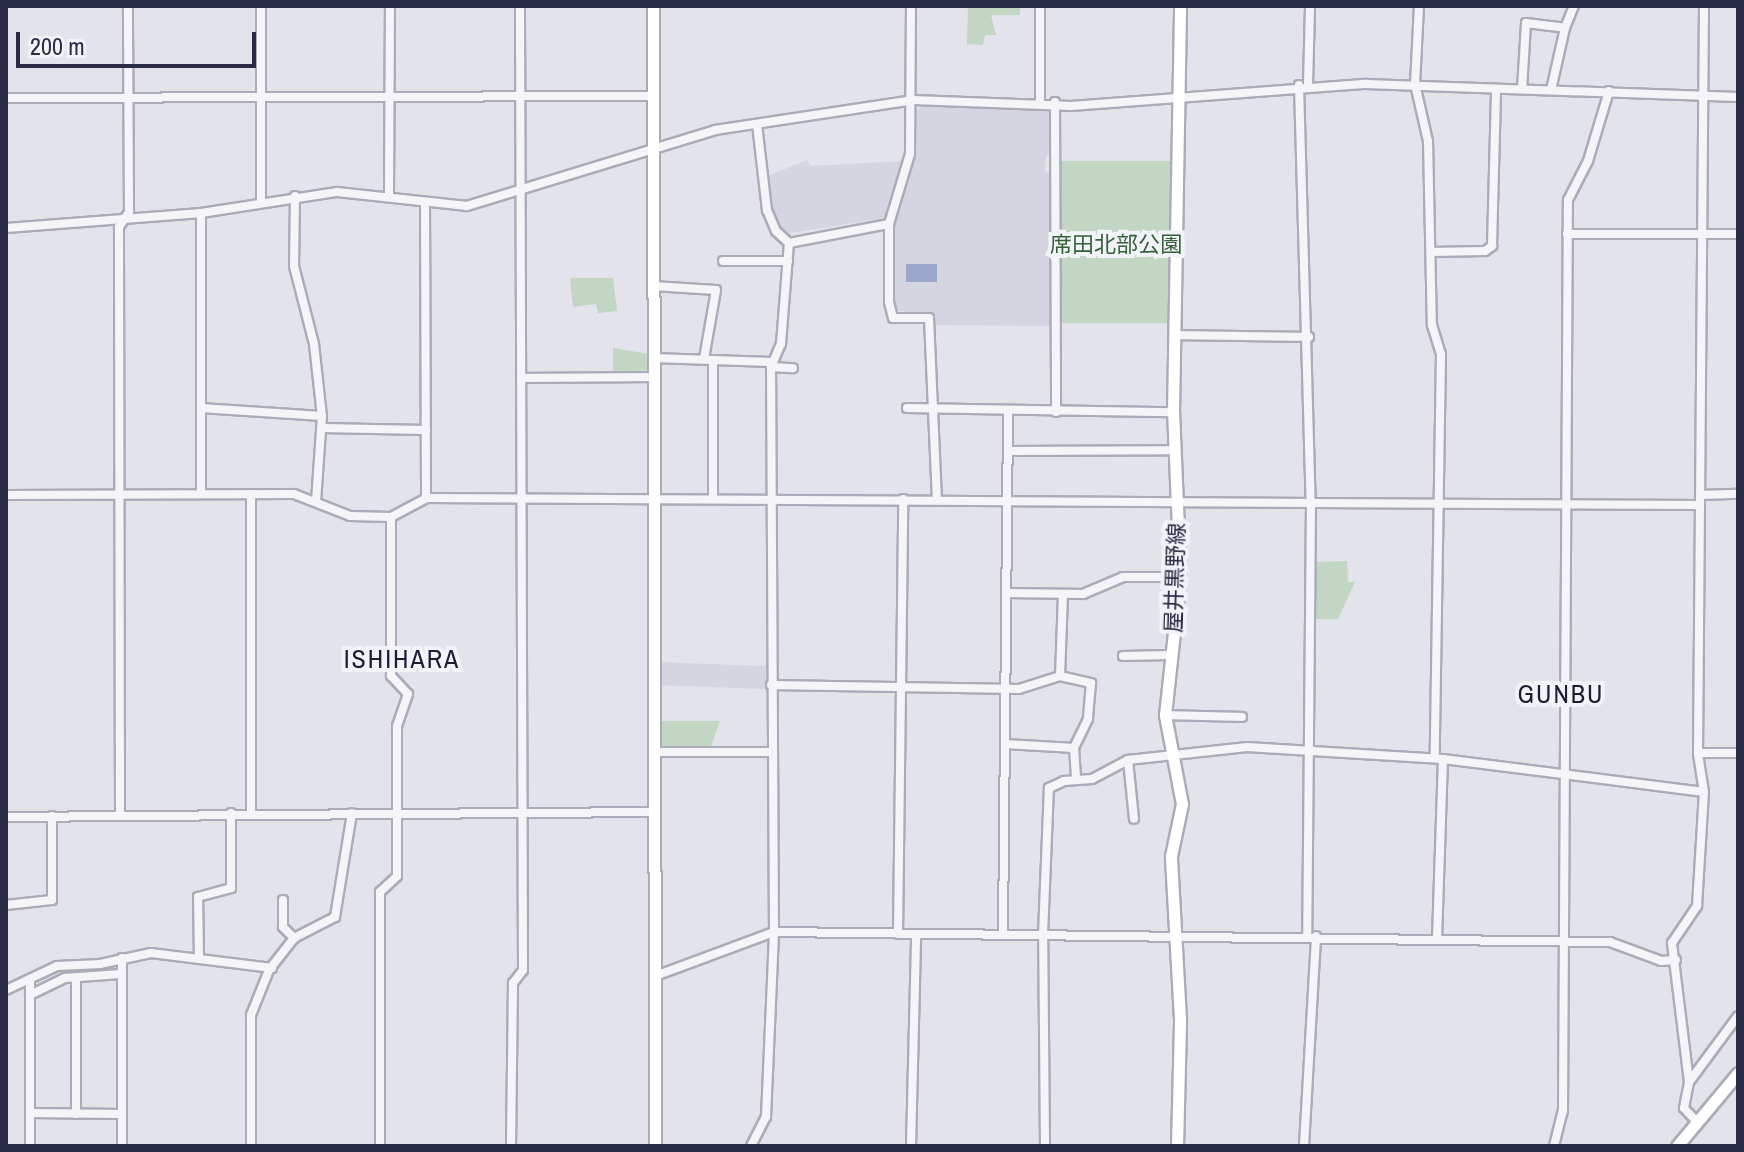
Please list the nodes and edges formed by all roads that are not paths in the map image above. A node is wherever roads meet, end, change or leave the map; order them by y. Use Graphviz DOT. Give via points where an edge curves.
graph roads {
  1 [pos="128,6"];
  2 [pos="261,6"];
  3 [pos="390,6"];
  4 [pos="520,6"];
  5 [pos="653,6"];
  6 [pos="911,6"];
  7 [pos="1040,6"];
  8 [pos="1180,6"];
  9 [pos="1310,6"];
  10 [pos="1419,6"];
  11 [pos="1574,6"];
  12 [pos="1704,6"];
  13 [pos="1565,28"];
  14 [pos="1415,84"];
  15 [pos="1304,85"];
  16 [pos="1496,89"];
  17 [pos="1522,89"];
  18 [pos="1551,90"];
  19 [pos="1609,91"];
  20 [pos="1178,95"];
  21 [pos="390,96"];
  22 [pos="520,96"];
  23 [pos="651,96"];
  24 [pos="1705,96"];
  25 [pos="128,97"];
  26 [pos="261,97"];
  27 [pos="1738,97"];
  28 [pos="6,98"];
  29 [pos="914,100"];
  30 [pos="1040,101"];
  31 [pos="1055,102"];
  32 [pos="757,124"];
  33 [pos="652,148"];
  34 [pos="521,190"];
  35 [pos="389,194"];
  36 [pos="295,196"];
  37 [pos="261,202"];
  38 [pos="425,202"];
  39 [pos="201,213"];
  40 [pos="123,218"];
  41 [pos="889,224"];
  42 [pos="6,228"];
  43 [pos="1567,234"];
  44 [pos="1701,234"];
  45 [pos="1738,234"];
  46 [pos="789,243"];
  47 [pos="1431,252"];
  48 [pos="723,261"];
  49 [pos="788,261"];
  50 [pos="653,286"];
  51 [pos="1174,335"];
  52 [pos="1309,337"];
  53 [pos="653,358"];
  54 [pos="709,360"];
  55 [pos="771,365"];
  56 [pos="793,368"];
  57 [pos="653,377"];
  58 [pos="521,378"];
  59 [pos="201,408"];
  60 [pos="907,408"];
  61 [pos="929,410"];
  62 [pos="1008,411"];
  63 [pos="1056,412"];
  64 [pos="1173,412"];
  65 [pos="322,416"];
  66 [pos="322,428"];
  67 [pos="426,430"];
  68 [pos="1173,450"];
  69 [pos="1008,451"];
  70 [pos="120,494"];
  71 [pos="201,494"];
  72 [pos="251,494"];
  73 [pos="1738,494"];
  74 [pos="6,495"];
  75 [pos="1700,495"];
  76 [pos="771,496"];
  77 [pos="654,497"];
  78 [pos="713,497"];
  79 [pos="426,498"];
  80 [pos="522,498"];
  81 [pos="903,499"];
  82 [pos="937,499"];
  83 [pos="1008,499"];
  84 [pos="1177,501"];
  85 [pos="316,502"];
  86 [pos="1311,503"];
  87 [pos="1439,503"];
  88 [pos="1565,504"];
  89 [pos="1699,505"];
  90 [pos="391,517"];
  91 [pos="1180,577"];
  92 [pos="1007,593"];
  93 [pos="1063,595"];
  94 [pos="1171,655"];
  95 [pos="1123,656"];
  96 [pos="1060,676"];
  97 [pos="771,685"];
  98 [pos="900,686"];
  99 [pos="1006,688"];
  100 [pos="1165,715"];
  101 [pos="1242,717"];
  102 [pos="1005,744"];
  103 [pos="1074,748"];
  104 [pos="1308,748"];
  105 [pos="655,752"];
  106 [pos="770,752"];
  107 [pos="1168,753"];
  108 [pos="1698,753"];
  109 [pos="1738,753"];
  110 [pos="1439,758"];
  111 [pos="1128,760"];
  112 [pos="1566,774"];
  113 [pos="1076,779"];
  114 [pos="1704,792"];
  115 [pos="1132,794"];
  116 [pos="1142,794"];
  117 [pos="522,812"];
  118 [pos="654,812"];
  119 [pos="231,813"];
  120 [pos="251,813"];
  121 [pos="352,813"];
  122 [pos="397,813"];
  123 [pos="52,816"];
  124 [pos="120,816"];
  125 [pos="6,817"];
  126 [pos="1134,819"];
  127 [pos="283,900"];
  128 [pos="6,905"];
  129 [pos="774,932"];
  130 [pos="898,934"];
  131 [pos="916,934"];
  132 [pos="1003,935"];
  133 [pos="1043,935"];
  134 [pos="1311,936"];
  135 [pos="1175,937"];
  136 [pos="294,938"];
  137 [pos="1437,939"];
  138 [pos="1564,941"];
  139 [pos="122,958"];
  140 [pos="199,958"];
  141 [pos="1676,960"];
  142 [pos="273,968"];
  143 [pos="121,974"];
  144 [pos="655,976"];
  145 [pos="76,978"];
  146 [pos="30,980"];
  147 [pos="6,990"];
  148 [pos="30,995"];
  149 [pos="1738,1016"];
  150 [pos="1738,1073"];
  151 [pos="1689,1082"];
  152 [pos="30,1113"];
  153 [pos="76,1114"];
  154 [pos="122,1114"];
  155 [pos="1697,1122"];
  156 [pos="30,1146"];
  157 [pos="122,1146"];
  158 [pos="251,1146"];
  159 [pos="380,1146"];
  160 [pos="511,1146"];
  161 [pos="655,1146"];
  162 [pos="751,1146"];
  163 [pos="911,1146"];
  164 [pos="1045,1146"];
  165 [pos="1177,1146"];
  166 [pos="1304,1146"];
  167 [pos="1554,1146"];
  168 [pos="1677,1146"];
  1 -- 25 [label="street"];
  2 -- 26 [label="street"];
  3 -- 21 [label="street"];
  4 -- 22 [label="street"];
  5 -- 23 [label="street"];
  6 -- 29 [label="street" via="909,96"];
  7 -- 30 [label="street"];
  8 -- 20 [label="street, 屋井黒野線"];
  9 -- 15 [label="street"];
  10 -- 14 [label="street"];
  11 -- 13 [label="street"];
  12 -- 24 [label="street"];
  13 -- 17 [label="street" via="1526,23"];
  13 -- 18 [label="street"];
  14 -- 15 [label="street"];
  14 -- 16 [label="street"];
  14 -- 47 [label="street" via="1428,141"];
  15 -- 20 [label="street"];
  15 -- 52 [label="street"];
  16 -- 17 [label="street"];
  16 -- 47 [label="street" via="1492,246"];
  17 -- 18 [label="street"];
  18 -- 19 [label="street"];
  19 -- 24 [label="street"];
  19 -- 43 [label="street" via="1588,161 1568,200"];
  20 -- 31 [label="street" via="1071,106"];
  20 -- 51 [label="street, 屋井黒野線"];
  21 -- 22 [label="street"];
  21 -- 26 [label="street"];
  21 -- 35 [label="street"];
  22 -- 23 [label="street"];
  22 -- 34 [label="street"];
  23 -- 33 [label="street"];
  24 -- 27 [label="street"];
  24 -- 44 [label="street"];
  25 -- 26 [label="street"];
  25 -- 28 [label="street"];
  25 -- 40 [label="street" via="129,212"];
  26 -- 37 [label="street"];
  29 -- 30 [label="street"];
  29 -- 32 [label="street"];
  29 -- 41 [label="street" via="910,154"];
  30 -- 31 [label="street"];
  31 -- 63 [label="street"];
  32 -- 33 [label="street"];
  32 -- 46 [label="street" via="767,210 776,231"];
  33 -- 34 [label="street"];
  33 -- 50 [label="street"];
  34 -- 38 [label="street" via="467,206"];
  34 -- 58 [label="street"];
  35 -- 36 [label="street"];
  35 -- 38 [label="street"];
  36 -- 37 [label="street"];
  36 -- 65 [label="street" via="294,266 314,344"];
  37 -- 39 [label="street"];
  38 -- 67 [label="street"];
  39 -- 40 [label="street"];
  39 -- 59 [label="street"];
  40 -- 42 [label="street"];
  40 -- 70 [label="street"];
  41 -- 46 [label="street"];
  41 -- 61 [label="street" via="893,318 929,318"];
  43 -- 44 [label="street"];
  43 -- 88 [label="street"];
  44 -- 45 [label="street"];
  44 -- 75 [label="street"];
  46 -- 49 [label="street"];
  47 -- 87 [label="street" via="1432,325 1441,354"];
  48 -- 49 [label="street"];
  49 -- 55 [label="street" via="781,344"];
  50 -- 53 [label="street"];
  50 -- 54 [label="street" via="716,290"];
  51 -- 52 [label="street"];
  51 -- 64 [label="street, 屋井黒野線"];
  52 -- 86 [label="street"];
  53 -- 54 [label="street"];
  53 -- 57 [label="street"];
  54 -- 55 [label="street"];
  54 -- 78 [label="street"];
  55 -- 56 [label="street"];
  55 -- 76 [label="street"];
  57 -- 58 [label="street"];
  57 -- 77 [label="street"];
  58 -- 80 [label="street"];
  59 -- 65 [label="street"];
  59 -- 71 [label="street"];
  60 -- 61 [label="street"];
  61 -- 62 [label="street"];
  61 -- 82 [label="street"];
  62 -- 63 [label="street"];
  62 -- 69 [label="street"];
  63 -- 64 [label="street"];
  64 -- 68 [label="street, 屋井黒野線"];
  65 -- 66 [label="street"];
  66 -- 67 [label="street"];
  66 -- 85 [label="street"];
  67 -- 79 [label="street"];
  68 -- 69 [label="street"];
  68 -- 84 [label="street, 屋井黒野線"];
  69 -- 83 [label="street"];
  70 -- 71 [label="street"];
  70 -- 74 [label="street"];
  70 -- 124 [label="street"];
  71 -- 72 [label="street"];
  72 -- 85 [label="street" via="294,494"];
  72 -- 120 [label="street"];
  73 -- 75 [label="street"];
  75 -- 89 [label="street"];
  76 -- 78 [label="street"];
  76 -- 81 [label="street"];
  76 -- 97 [label="street"];
  77 -- 78 [label="street"];
  77 -- 80 [label="street"];
  77 -- 105 [label="street"];
  79 -- 80 [label="street"];
  79 -- 90 [label="street"];
  80 -- 117 [label="street"];
  81 -- 82 [label="street"];
  81 -- 98 [label="street"];
  82 -- 83 [label="street"];
  83 -- 84 [label="street"];
  83 -- 92 [label="street"];
  84 -- 86 [label="street"];
  84 -- 91 [label="street, 屋井黒野線"];
  85 -- 90 [label="street" via="350,516"];
  86 -- 87 [label="street"];
  86 -- 104 [label="street"];
  87 -- 88 [label="street"];
  87 -- 110 [label="street"];
  88 -- 89 [label="street"];
  88 -- 112 [label="street"];
  89 -- 108 [label="street"];
  90 -- 122 [label="street" via="391,676 408,694 397,726"];
  91 -- 93 [label="street" via="1123,577 1083,594"];
  91 -- 94 [label="street, 屋井黒野線"];
  92 -- 93 [label="street"];
  92 -- 99 [label="street"];
  93 -- 96 [label="street"];
  94 -- 95 [label="street"];
  94 -- 100 [label="street, 屋井黒野線"];
  96 -- 99 [label="street"];
  96 -- 103 [label="street" via="1091,683 1088,719"];
  97 -- 98 [label="street"];
  97 -- 106 [label="street"];
  98 -- 99 [label="street"];
  98 -- 130 [label="street"];
  99 -- 102 [label="street"];
  100 -- 101 [label="street"];
  100 -- 107 [label="street, 屋井黒野線"];
  102 -- 103 [label="street"];
  102 -- 132 [label="street"];
  103 -- 113 [label="street"];
  104 -- 107 [label="street"];
  104 -- 110 [label="street"];
  104 -- 134 [label="street"];
  105 -- 106 [label="street"];
  105 -- 118 [label="street"];
  106 -- 129 [label="street"];
  107 -- 111 [label="street"];
  107 -- 135 [label="street, 屋井黒野線" via="1182,804 1171,856"];
  108 -- 109 [label="street"];
  108 -- 114 [label="street"];
  110 -- 112 [label="street"];
  110 -- 137 [label="street"];
  111 -- 113 [label="street" via="1092,779"];
  111 -- 115 [label="street"];
  112 -- 114 [label="street"];
  112 -- 138 [label="street"];
  113 -- 133 [label="street" via="1049,788"];
  114 -- 141 [label="street" via="1697,906 1672,943"];
  115 -- 116 [label="street"];
  115 -- 126 [label="street"];
  117 -- 118 [label="street"];
  117 -- 122 [label="street"];
  117 -- 160 [label="street" via="523,970 513,983"];
  118 -- 144 [label="street"];
  119 -- 120 [label="street"];
  119 -- 124 [label="street"];
  119 -- 140 [label="street" via="231,888 198,897"];
  120 -- 121 [label="street"];
  121 -- 122 [label="street"];
  121 -- 136 [label="street" via="335,917"];
  122 -- 159 [label="street" via="397,876 380,892"];
  123 -- 124 [label="street"];
  123 -- 125 [label="street"];
  123 -- 128 [label="street" via="52,900"];
  127 -- 136 [label="street" via="283,927"];
  129 -- 130 [label="street"];
  129 -- 144 [label="street"];
  129 -- 162 [label="street" via="766,1117"];
  130 -- 131 [label="street"];
  131 -- 132 [label="street"];
  131 -- 163 [label="street"];
  132 -- 133 [label="street"];
  133 -- 135 [label="street"];
  133 -- 164 [label="street"];
  134 -- 135 [label="street"];
  134 -- 137 [label="street"];
  134 -- 166 [label="street"];
  135 -- 165 [label="street, 屋井黒野線"];
  136 -- 142 [label="street"];
  137 -- 138 [label="street"];
  138 -- 141 [label="street" via="1610,942 1661,961"];
  138 -- 167 [label="street" via="1563,1111"];
  139 -- 140 [label="street" via="173,952"];
  139 -- 143 [label="street"];
  139 -- 146 [label="street" via="57,966"];
  140 -- 142 [label="street"];
  141 -- 151 [label="street"];
  142 -- 158 [label="street" via="251,1015"];
  143 -- 145 [label="street"];
  143 -- 154 [label="street"];
  144 -- 161 [label="street"];
  145 -- 148 [label="street" via="55,981"];
  145 -- 153 [label="street"];
  146 -- 147 [label="street"];
  146 -- 148 [label="street"];
  148 -- 152 [label="street"];
  149 -- 151 [label="street"];
  150 -- 155 [label="street"];
  151 -- 155 [label="street" via="1684,1108"];
  152 -- 153 [label="street"];
  152 -- 156 [label="street"];
  153 -- 154 [label="street"];
  154 -- 157 [label="street"];
  155 -- 168 [label="street"];
}
